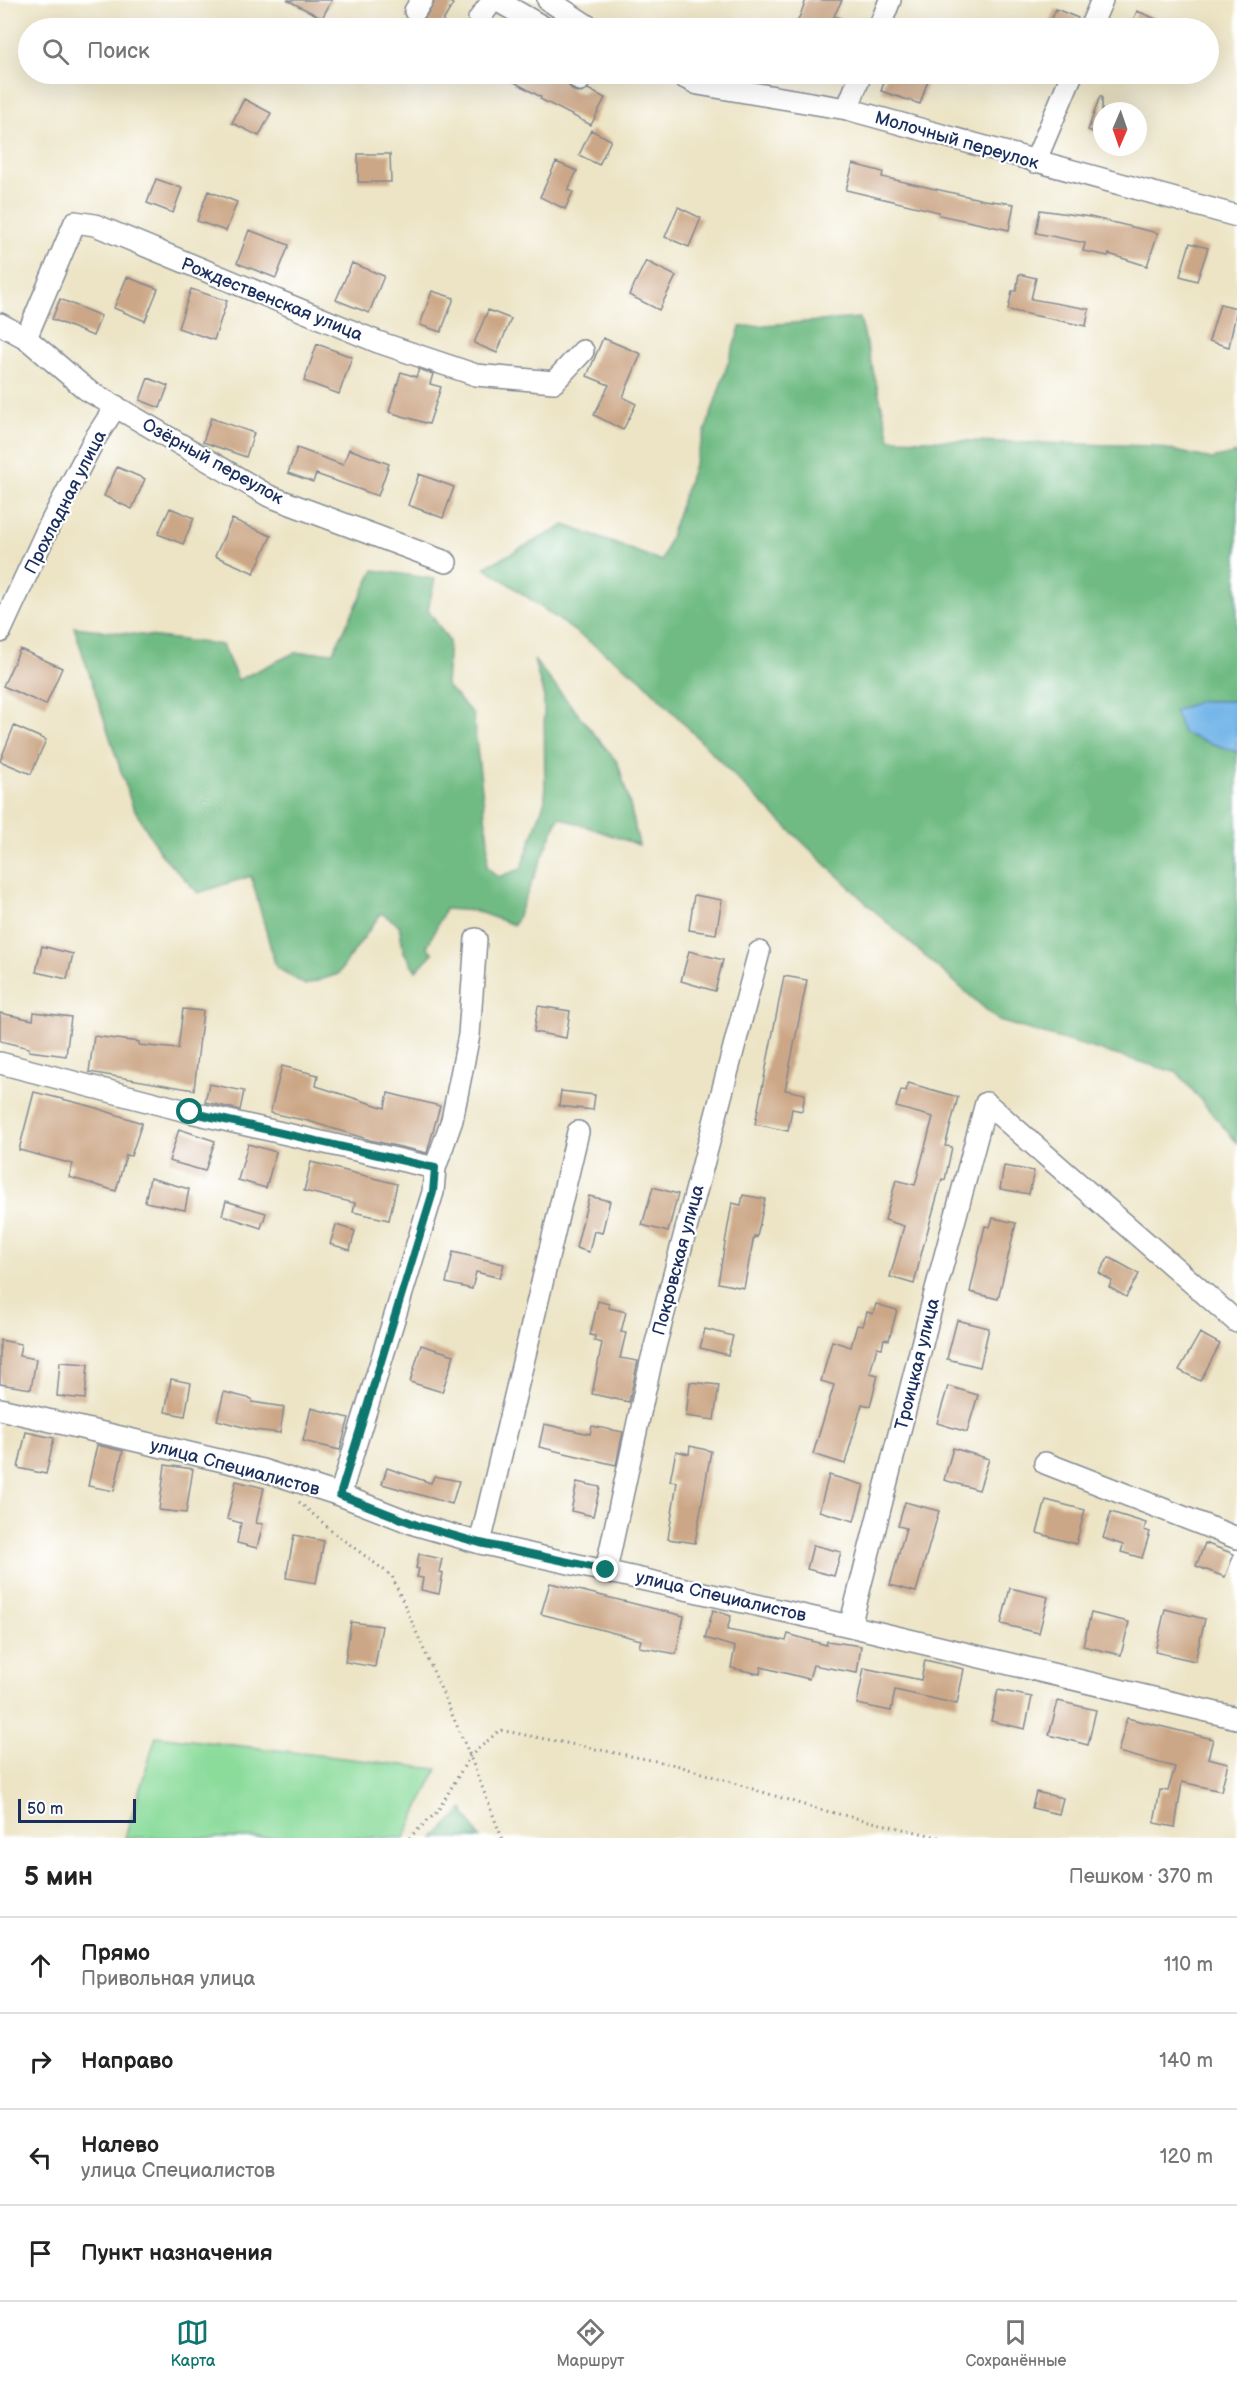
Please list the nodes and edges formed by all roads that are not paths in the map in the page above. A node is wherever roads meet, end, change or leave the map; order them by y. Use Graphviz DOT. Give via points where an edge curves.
graph roads {
  1 [pos="494,0"];
  2 [pos="548,0"];
  3 [pos="890,0"];
  4 [pos="1102,0"];
  5 [pos="480,18"];
  6 [pos="523,18"];
  7 [pos="576,18"];
  8 [pos="883,18"];
  9 [pos="1094,18"];
  10 [pos="698,84"];
  11 [pos="857,84"];
  12 [pos="1068,84"];
  13 [pos="847,109"];
  14 [pos="1035,162"];
  15 [pos="1237,216"];
  16 [pos="0,324"];
  17 [pos="26,338"];
  18 [pos="583,351"];
  19 [pos="116,406"];
  20 [pos="446,562"];
  21 [pos="0,632"];
  22 [pos="476,939"];
  23 [pos="759,952"];
  24 [pos="0,1063"];
  25 [pos="578,1132"];
  26 [pos="435,1168"];
  27 [pos="1237,1322"];
  28 [pos="0,1409"];
  29 [pos="1045,1463"];
  30 [pos="340,1495"];
  31 [pos="1237,1538"];
  32 [pos="480,1543"];
  33 [pos="606,1570"];
  34 [pos="850,1626"];
  35 [pos="1237,1718"];
  1 -- 5 [label="street"];
  1 -- 6 [label="street"];
  2 -- 7 [label="street"];
  3 -- 8 [label="street"];
  4 -- 9 [label="street"];
  10 -- 13 [label="street, Молочный переулок"];
  11 -- 13 [label="street"];
  12 -- 14 [label="street"];
  13 -- 14 [label="street, Молочный переулок"];
  14 -- 15 [label="street, Молочный переулок"];
  16 -- 17 [label="street, Озёрный переулок"];
  17 -- 18 [label="street, Рождественская улица" via="75,222 95,225 378,342 476,375 554,382"];
  17 -- 19 [label="street, Озёрный переулок" via="87,390"];
  19 -- 20 [label="street, Озёрный переулок" via="269,496"];
  19 -- 21 [label="street, Прохладная улица" via="48,528"];
  22 -- 26 [label="street" via="469,1035 452,1119"];
  23 -- 33 [label="street, Покровская улица" via="651,1362"];
  24 -- 26 [label="street" via="190,1112"];
  25 -- 32 [label="street"];
  26 -- 30 [label="street" via="433,1192"];
  27 -- 34 [label="street, Троицкая улица" via="986,1103"];
  28 -- 30 [label="street, улица Специалистов" via="262,1470"];
  29 -- 31 [label="street"];
  30 -- 32 [label="street, улица Специалистов" via="417,1525"];
  32 -- 33 [label="street, улица Специалистов"];
  33 -- 34 [label="street, улица Специалистов"];
  34 -- 35 [label="street, улица Специалистов"];
}
